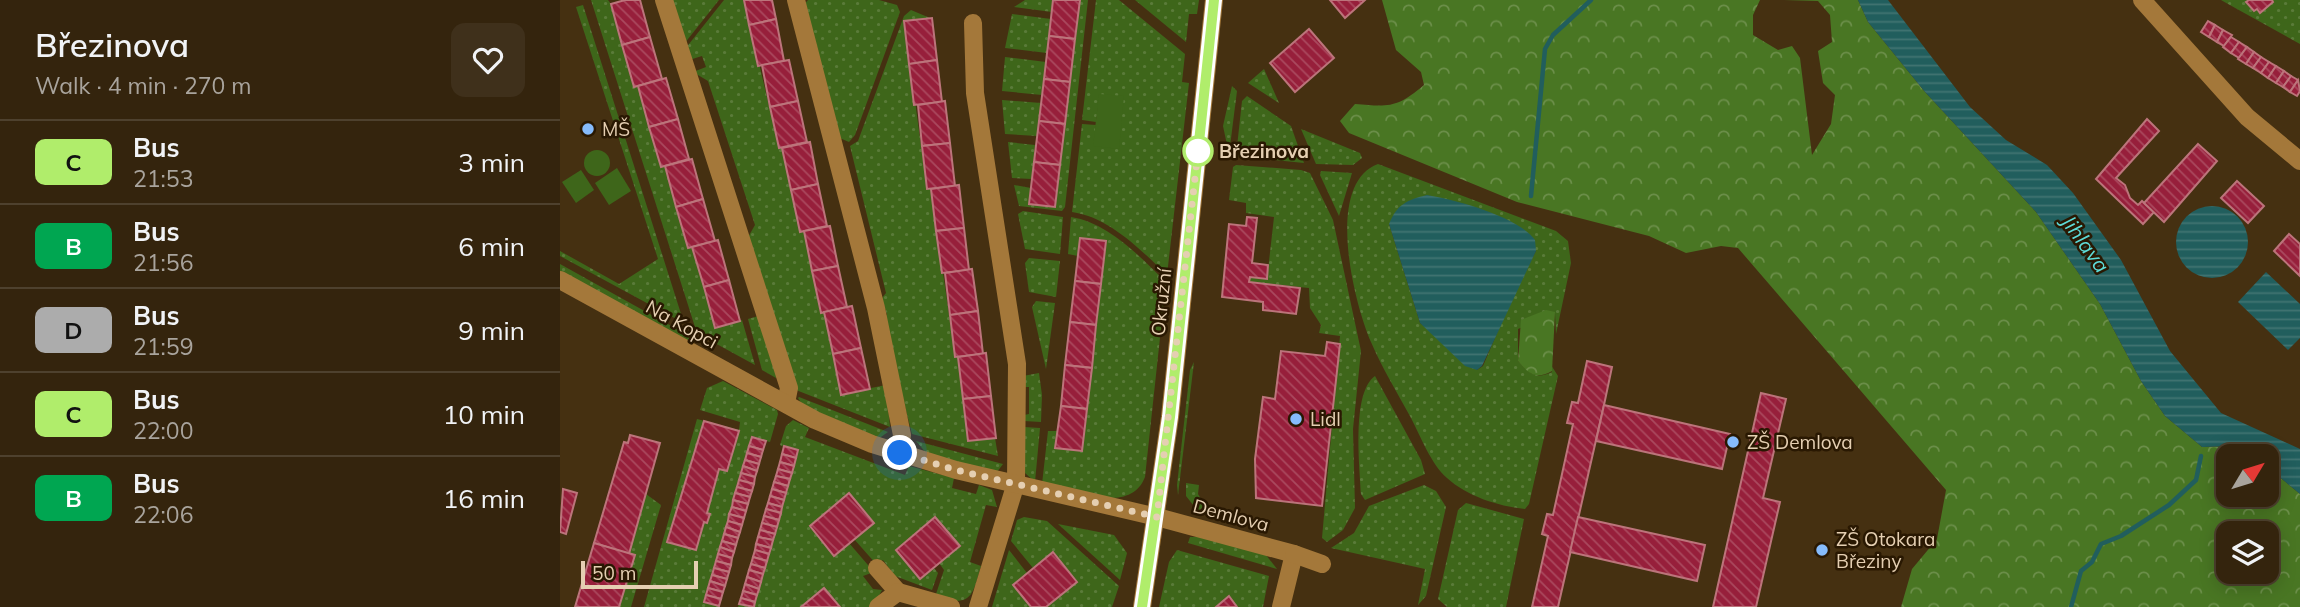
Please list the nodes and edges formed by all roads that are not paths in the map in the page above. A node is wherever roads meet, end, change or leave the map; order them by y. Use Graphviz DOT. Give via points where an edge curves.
graph roads {
  1 [pos="664,0"];
  2 [pos="796,0"];
  3 [pos="2142,0"];
  4 [pos="1213,9"];
  5 [pos="973,23"];
  6 [pos="2300,161"];
  7 [pos="560,280"];
  8 [pos="786,403"];
  9 [pos="900,453"];
  10 [pos="1016,483"];
  11 [pos="1157,517"];
  12 [pos="1294,554"];
  13 [pos="1322,564"];
  14 [pos="877,568"];
  15 [pos="898,592"];
  16 [pos="878,607"];
  17 [pos="951,607"];
  18 [pos="978,607"];
  19 [pos="1142,607"];
  20 [pos="1281,607"];
  1 -- 8 [label="street" via="789,388"];
  2 -- 9 [label="street" via="876,308 902,435"];
  3 -- 6 [label="street" via="2246,117"];
  4 -- 11 [label="street, Okružní"];
  5 -- 10 [label="street" via="975,93 1017,364"];
  7 -- 8 [label="street, Na Kopci"];
  8 -- 9 [label="street" via="847,434"];
  9 -- 10 [label="street"];
  10 -- 11 [label="street"];
  10 -- 18 [label="street"];
  11 -- 12 [label="street, Demlova"];
  11 -- 19 [label="street, Okružní"];
  12 -- 13 [label="street, Demlova"];
  12 -- 20 [label="street"];
  14 -- 15 [label="street"];
  15 -- 16 [label="street"];
  15 -- 17 [label="street"];
}
